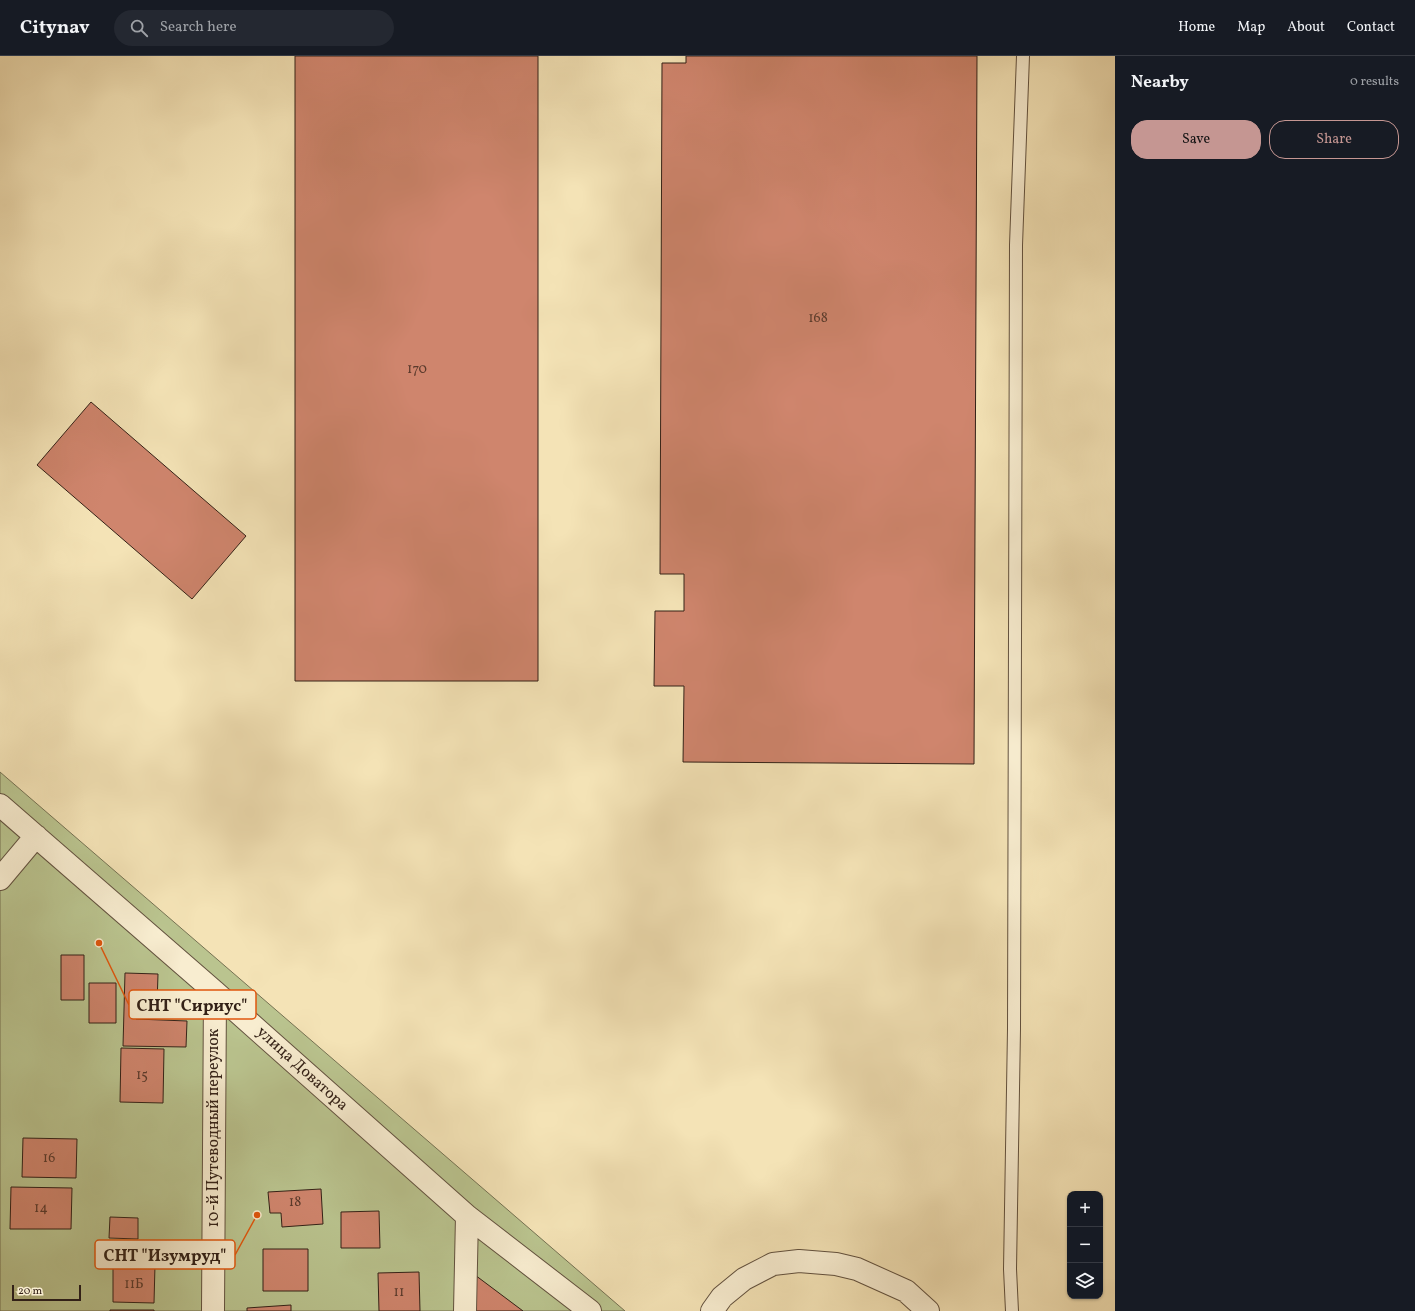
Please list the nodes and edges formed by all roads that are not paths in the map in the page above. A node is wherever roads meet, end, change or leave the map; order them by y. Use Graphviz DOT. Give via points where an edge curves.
graph roads {
  1 [pos="1023,56"];
  2 [pos="0,805"];
  3 [pos="36,836"];
  4 [pos="0,879"];
  5 [pos="215,992"];
  6 [pos="467,1216"];
  7 [pos="213,1311"];
  8 [pos="465,1311"];
  9 [pos="590,1311"];
  10 [pos="712,1311"];
  11 [pos="928,1311"];
  12 [pos="1012,1311"];
  1 -- 12 [label="lane" via="1016,245 1014,1021 1010,1269"];
  2 -- 3 [label="street, улица Доватора"];
  3 -- 4 [label="street"];
  3 -- 5 [label="street, улица Доватора"];
  5 -- 6 [label="street, улица Доватора"];
  5 -- 7 [label="street, 10-й Путеводный переулок"];
  6 -- 8 [label="street"];
  6 -- 9 [label="street, улица Доватора"];
  10 -- 11 [label="street" via="722,1297 744,1279 773,1264 799,1260 857,1269 906,1291"];
}
